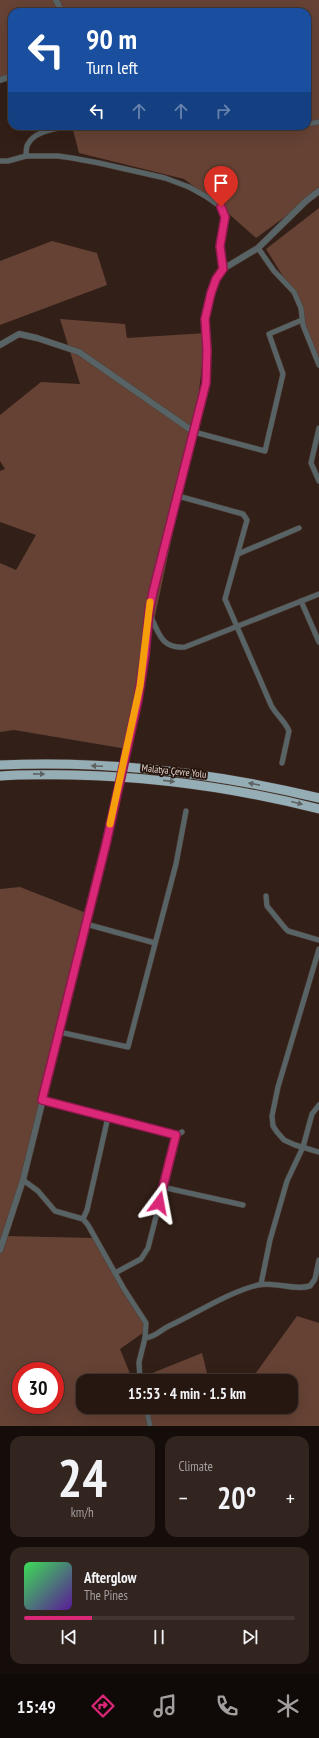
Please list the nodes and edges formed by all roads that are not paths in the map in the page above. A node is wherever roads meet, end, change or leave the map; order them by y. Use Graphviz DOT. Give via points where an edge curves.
graph roads {
  1 [pos="54,130"];
  2 [pos="26,156"];
  3 [pos="0,161"];
  4 [pos="319,191"];
  5 [pos="258,248"];
  6 [pos="223,269"];
  7 [pos="302,320"];
  8 [pos="0,345"];
  9 [pos="319,365"];
  10 [pos="319,428"];
  11 [pos="194,432"];
  12 [pos="319,481"];
  13 [pos="178,496"];
  14 [pos="299,528"];
  15 [pos="238,554"];
  16 [pos="319,594"];
  17 [pos="301,601"];
  18 [pos="149,612"];
  19 [pos="236,627"];
  20 [pos="319,642"];
  21 [pos="282,763"];
  22 [pos="0,765"];
  23 [pos="0,776"];
  24 [pos="319,798"];
  25 [pos="319,809"];
  26 [pos="186,811"];
  27 [pos="266,896"];
  28 [pos="86,924"];
  29 [pos="319,940"];
  30 [pos="156,943"];
  31 [pos="319,949"];
  32 [pos="59,1032"];
  33 [pos="42,1100"];
  34 [pos="319,1105"];
  35 [pos="108,1117"];
  36 [pos="182,1132"];
  37 [pos="176,1135"];
  38 [pos="303,1148"];
  39 [pos="319,1152"];
  40 [pos="23,1180"];
  41 [pos="162,1187"];
  42 [pos="243,1205"];
  43 [pos="83,1219"];
  44 [pos="0,1250"];
  45 [pos="319,1260"];
  46 [pos="115,1273"];
  47 [pos="261,1284"];
  48 [pos="145,1338"];
  49 [pos="140,1374"];
  50 [pos="147,1414"];
  51 [pos="150,1426"];
  1 -- 2 [label="street" via="32,138"];
  2 -- 3 [label="street"];
  2 -- 6 [label="street" via="58,156 100,163 165,178 207,197 221,207 225,217 220,246"];
  4 -- 5 [label="street"];
  5 -- 6 [label="street"];
  5 -- 7 [label="street" via="274,271 294,292 301,308"];
  6 -- 11 [label="street" via="216,279 205,319 206,383"];
  7 -- 9 [label="street"];
  7 -- 11 [label="street" via="269,334 283,374 265,451"];
  8 -- 11 [label="street" via="19,334 79,352"];
  10 -- 12 [label="street" via="311,463"];
  11 -- 13 [label="street"];
  13 -- 15 [label="street" via="243,514 247,520"];
  13 -- 18 [label="street"];
  14 -- 15 [label="street"];
  15 -- 19 [label="street" via="225,595"];
  16 -- 17 [label="street"];
  17 -- 19 [label="street"];
  17 -- 20 [label="street"];
  18 -- 19 [label="street" via="163,641 171,647 185,647"];
  18 -- 28 [label="street, bridge" via="142,673 127,748"];
  19 -- 21 [label="street" via="271,705 289,731"];
  24 -- 22 [label="highway, Malatya Çevre Yolu, one-way" via="219,777 99,766"];
  23 -- 25 [label="highway, Malatya Çevre Yolu, one-way" via="21,774 156,780 214,786"];
  26 -- 30 [label="street" via="180,850"];
  27 -- 29 [label="street" via="267,906 288,931"];
  28 -- 30 [label="street"];
  28 -- 32 [label="street"];
  30 -- 32 [label="street" via="128,1047"];
  31 -- 38 [label="street" via="278,1087 272,1116 276,1132 284,1140"];
  32 -- 33 [label="street"];
  33 -- 35 [label="street"];
  33 -- 40 [label="street"];
  34 -- 38 [label="street" via="309,1121"];
  35 -- 37 [label="street"];
  35 -- 43 [label="street"];
  36 -- 37 [label="street"];
  37 -- 41 [label="street"];
  38 -- 39 [label="street"];
  38 -- 47 [label="street" via="287,1181 270,1240"];
  40 -- 43 [label="street" via="38,1191 55,1211"];
  40 -- 44 [label="street"];
  41 -- 42 [label="street"];
  41 -- 46 [label="street" via="148,1248 141,1259"];
  43 -- 46 [label="street"];
  45 -- 47 [label="street" via="315,1279 310,1286 298,1288"];
  46 -- 48 [label="street" via="146,1323"];
  47 -- 48 [label="street" via="215,1302 154,1336"];
  48 -- 49 [label="street" via="139,1362"];
  50 -- 51 [label="street"];
}
